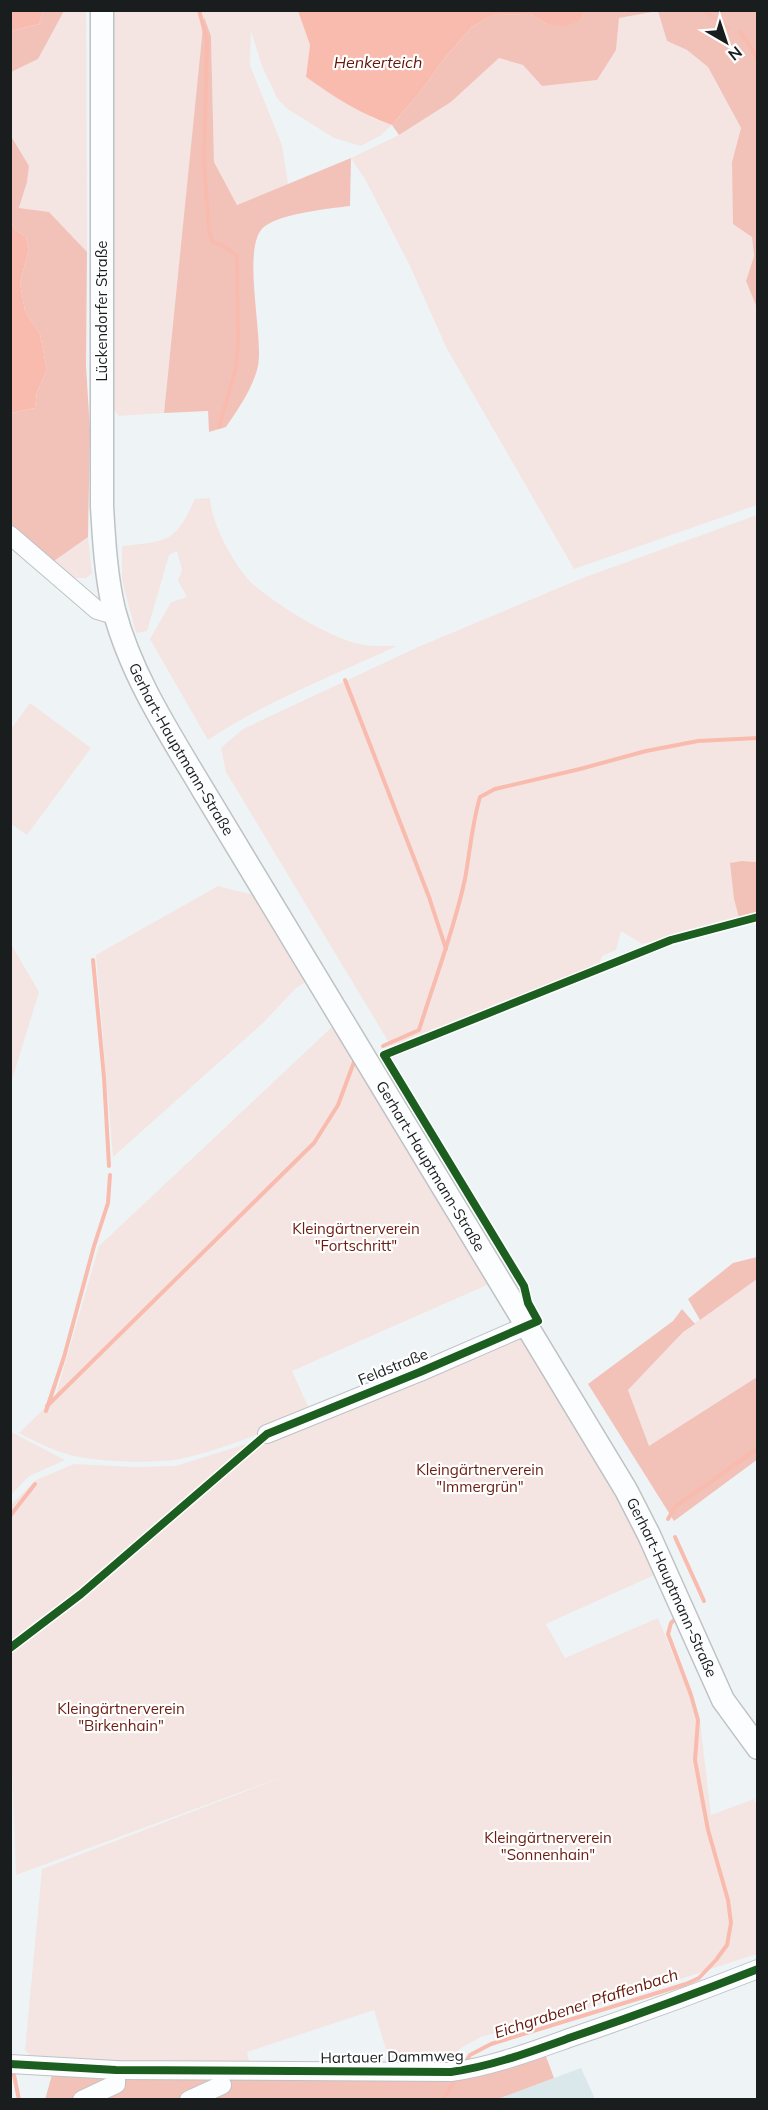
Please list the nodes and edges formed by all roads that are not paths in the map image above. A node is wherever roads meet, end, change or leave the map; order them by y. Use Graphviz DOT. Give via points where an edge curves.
graph roads {
  1 [pos="102,10"];
  2 [pos="10,535"];
  3 [pos="114,611"];
  4 [pos="528,1325"];
  5 [pos="267,1434"];
  6 [pos="758,1748"];
  7 [pos="758,1969"];
  8 [pos="14,2064"];
  9 [pos="116,2070"];
  10 [pos="222,2085"];
  11 [pos="82,2100"];
  12 [pos="189,2100"];
  1 -- 3 [label="main road, Lückendorfer Straße" via="102,506"];
  2 -- 3 [label="street" via="97,610"];
  3 -- 4 [label="main road, Gerhart-Hauptmann-Straße" via="138,676 156,710"];
  4 -- 5 [label="street, Feldstraße"];
  4 -- 6 [label="main road, Gerhart-Hauptmann-Straße" via="626,1490 717,1686"];
  7 -- 9 [label="street, Hartauer Dammweg" via="642,2013 471,2069"];
  8 -- 9 [label="street, Hartauer Dammweg"];
  9 -- 11 [label="street" via="116,2084"];
  10 -- 12 [label="street"];
}
